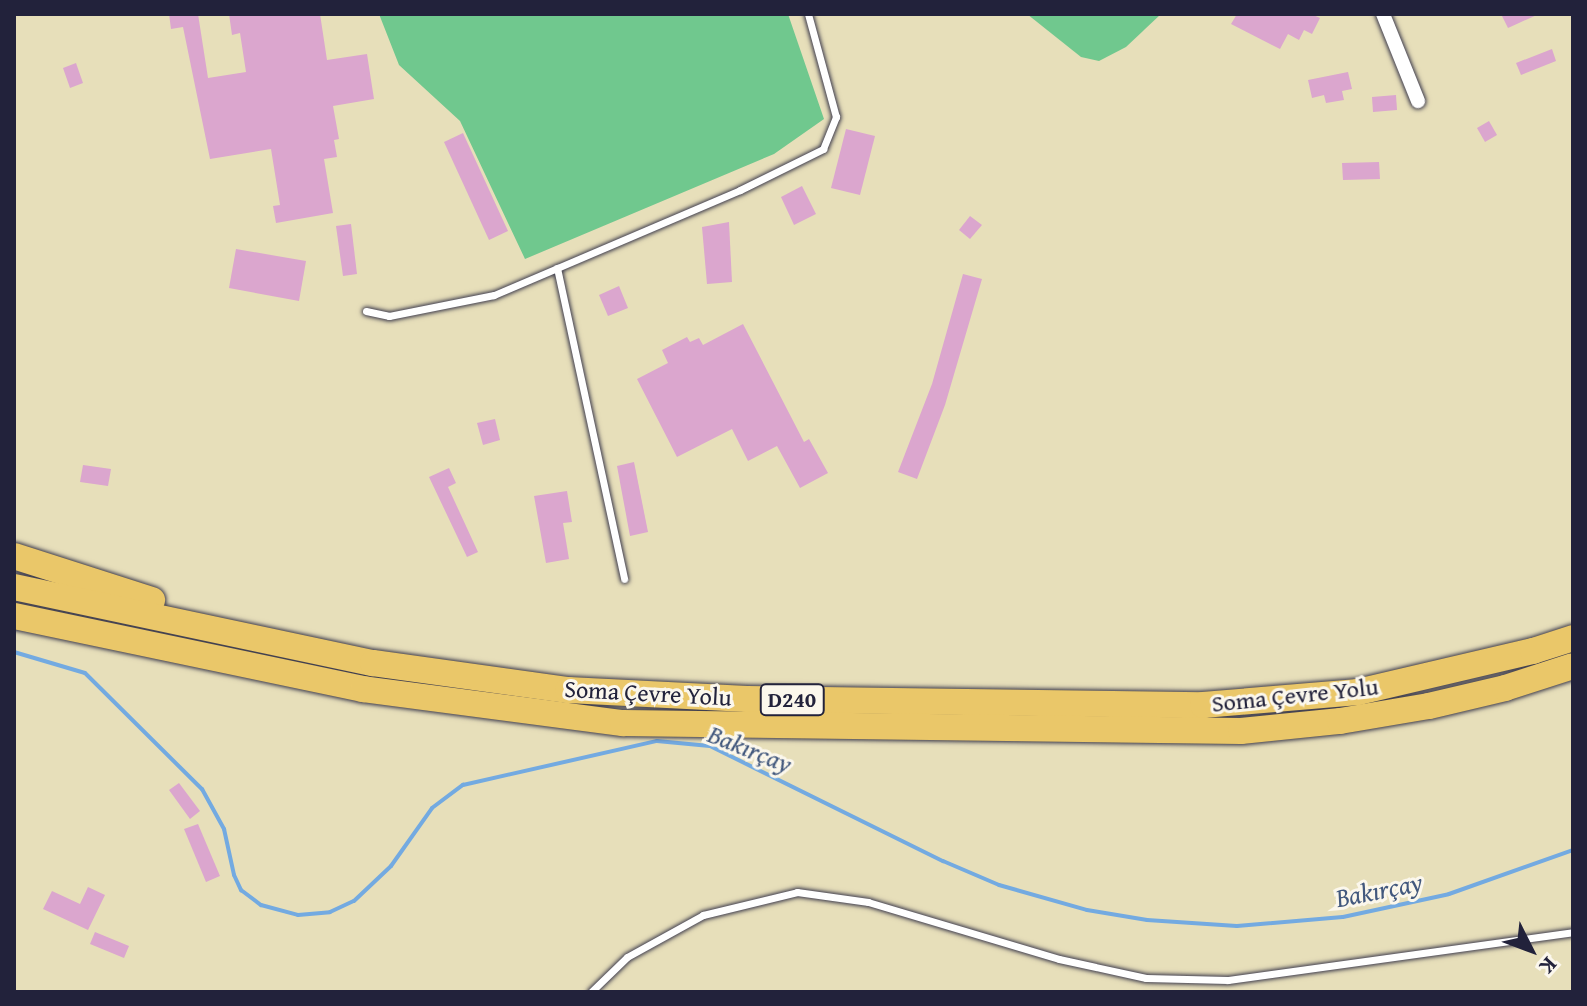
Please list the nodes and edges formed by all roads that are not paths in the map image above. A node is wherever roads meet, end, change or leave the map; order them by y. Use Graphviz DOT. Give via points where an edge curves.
graph roads {
  1 [pos="808,14"];
  2 [pos="1383,14"];
  3 [pos="1418,101"];
  4 [pos="557,268"];
  5 [pos="366,311"];
  6 [pos="14,556"];
  7 [pos="624,579"];
  8 [pos="14,587"];
  9 [pos="14,616"];
  10 [pos="14,630"];
  11 [pos="249,636"];
  12 [pos="1573,638"];
  13 [pos="214,657"];
  14 [pos="1573,666"];
  15 [pos="1573,932"];
  16 [pos="591,992"];
  1 -- 4 [label="lane" via="836,117 823,149"];
  2 -- 3 [label="street"];
  4 -- 5 [label="lane" via="494,295 389,316"];
  4 -- 7 [label="lane"];
  6 -- 11 [label="highway"];
  8 -- 11 [label="highway, Soma Çevre Yolu / D240"];
  9 -- 13 [label="highway, Soma Çevre Yolu / D240"];
  10 -- 13 [label="highway" via="154,653"];
  11 -- 12 [label="highway, Soma Çevre Yolu / D240" via="373,663 568,690 747,699 1173,705 1358,692"];
  13 -- 14 [label="highway, Soma Çevre Yolu / D240" via="377,691 623,723 1146,733 1340,721 1474,695"];
  15 -- 16 [label="lane" via="1228,980 1146,978 1059,959 868,902 797,892 703,915 627,957"];
}
